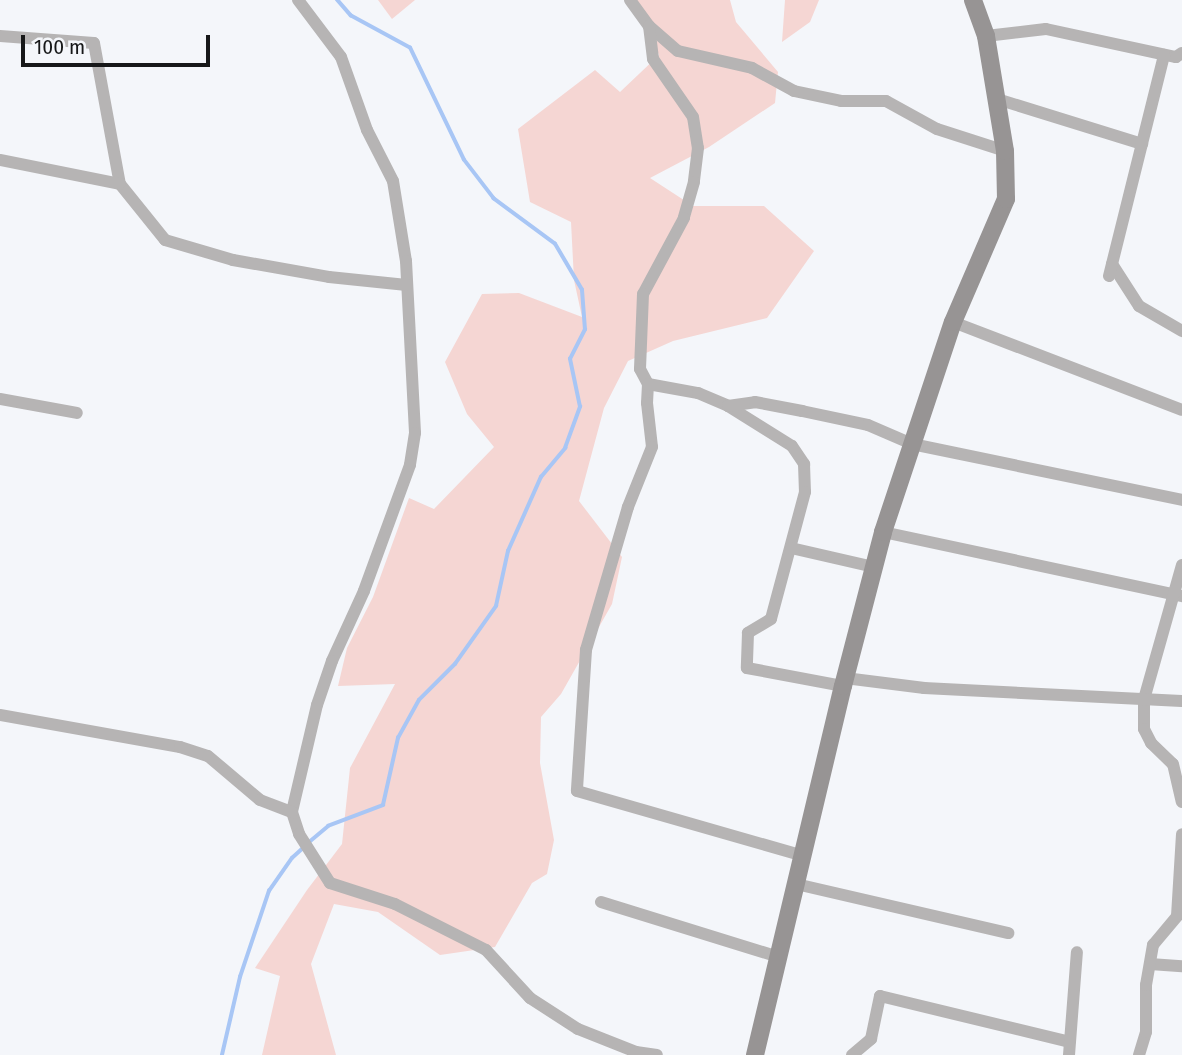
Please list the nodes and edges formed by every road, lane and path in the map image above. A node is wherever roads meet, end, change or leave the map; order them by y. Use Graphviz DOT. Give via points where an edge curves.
graph roads {
  1 [pos="298,0"];
  2 [pos="630,0"];
  3 [pos="973,0"];
  4 [pos="649,26"];
  5 [pos="0,36"];
  6 [pos="986,36"];
  7 [pos="1182,53"];
  8 [pos="1164,55"];
  9 [pos="997,99"];
  10 [pos="1142,144"];
  11 [pos="1005,151"];
  12 [pos="0,160"];
  13 [pos="120,184"];
  14 [pos="407,285"];
  15 [pos="953,322"];
  16 [pos="1182,331"];
  17 [pos="648,384"];
  18 [pos="0,399"];
  19 [pos="728,406"];
  20 [pos="1182,410"];
  21 [pos="77,413"];
  22 [pos="912,444"];
  23 [pos="1182,500"];
  24 [pos="883,532"];
  25 [pos="791,548"];
  26 [pos="1182,565"];
  27 [pos="874,567"];
  28 [pos="1178,595"];
  29 [pos="844,682"];
  30 [pos="1144,699"];
  31 [pos="1182,701"];
  32 [pos="0,715"];
  33 [pos="1182,802"];
  34 [pos="292,812"];
  35 [pos="1182,834"];
  36 [pos="803,856"];
  37 [pos="796,884"];
  38 [pos="601,902"];
  39 [pos="1008,933"];
  40 [pos="1077,952"];
  41 [pos="779,957"];
  42 [pos="1150,964"];
  43 [pos="1182,965"];
  44 [pos="1069,1048"];
  45 [pos="657,1055"];
  46 [pos="755,1055"];
  47 [pos="852,1055"];
  48 [pos="1139,1055"];
  1 -- 14 [label="street" via="341,57 367,130 393,181"];
  2 -- 4 [label="street"];
  3 -- 6 [label="street"];
  4 -- 11 [label="street" via="678,51 752,68 794,90 841,102 886,101 937,129"];
  4 -- 17 [label="street" via="653,59 693,117 698,148 684,218 643,294 640,369"];
  5 -- 13 [label="street" via="94,43"];
  6 -- 8 [label="street" via="1046,29"];
  6 -- 9 [label="street"];
  7 -- 8 [label="street"];
  8 -- 10 [label="street"];
  9 -- 10 [label="street"];
  9 -- 11 [label="street"];
  10 -- 16 [label="street" via="1110,270 1139,306"];
  11 -- 15 [label="street" via="1006,199"];
  12 -- 13 [label="street"];
  13 -- 14 [label="street" via="165,240 233,260"];
  14 -- 34 [label="street" via="415,433 410,465 365,591 332,661"];
  15 -- 20 [label="street"];
  15 -- 22 [label="street"];
  17 -- 19 [label="street" via="698,393"];
  17 -- 36 [label="street" via="652,447 628,507 586,650 577,790"];
  18 -- 21 [label="street"];
  19 -- 22 [label="street" via="755,402 802,411 868,425"];
  19 -- 25 [label="street" via="792,446 804,464 805,492"];
  22 -- 23 [label="street"];
  22 -- 24 [label="street"];
  24 -- 27 [label="street"];
  24 -- 28 [label="street"];
  25 -- 27 [label="street"];
  25 -- 29 [label="street" via="771,619 748,633 747,668"];
  26 -- 28 [label="street"];
  27 -- 29 [label="street"];
  28 -- 30 [label="street"];
  29 -- 30 [label="street"];
  29 -- 36 [label="street"];
  30 -- 31 [label="street"];
  30 -- 33 [label="street" via="1144,729 1151,743 1173,764"];
  32 -- 34 [label="street" via="190,750 208,756 261,800"];
  34 -- 45 [label="street" via="299,834 330,883 395,904 486,950 530,998 578,1029 636,1052"];
  35 -- 42 [label="street" via="1177,916 1153,945"];
  36 -- 37 [label="street"];
  37 -- 39 [label="street"];
  37 -- 41 [label="street"];
  38 -- 41 [label="street"];
  40 -- 44 [label="street"];
  41 -- 46 [label="street"];
  42 -- 43 [label="street"];
  42 -- 48 [label="street" via="1146,1032"];
  44 -- 47 [label="street" via="880,996 871,1039"];
}
